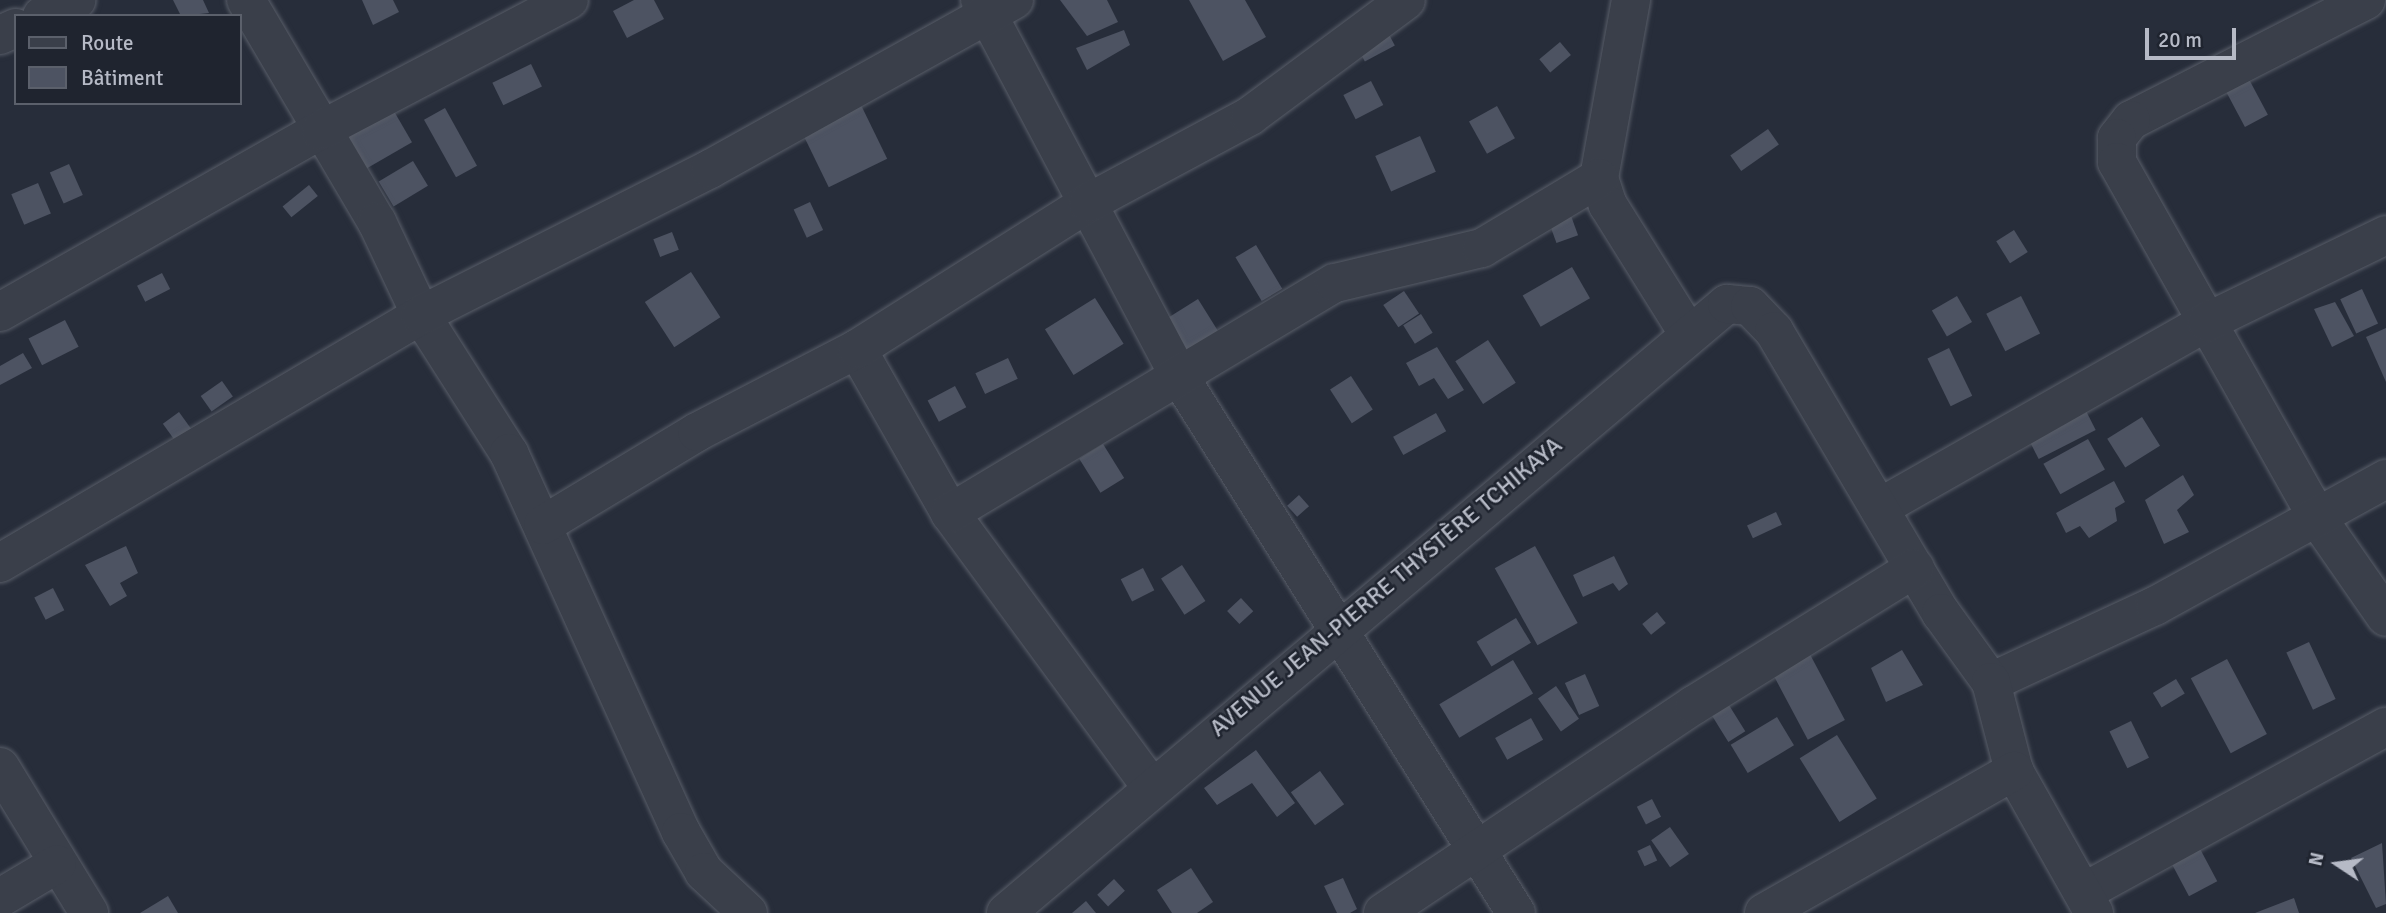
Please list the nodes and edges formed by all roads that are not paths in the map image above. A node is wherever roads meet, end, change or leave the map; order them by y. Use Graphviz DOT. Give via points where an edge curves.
graph roads {
  1 [pos="76,0"];
  2 [pos="246,0"];
  3 [pos="569,0"];
  4 [pos="1406,0"];
  5 [pos="1631,0"];
  6 [pos="2366,0"];
  7 [pos="994,5"];
  8 [pos="46,14"];
  9 [pos="321,130"];
  10 [pos="1599,178"];
  11 [pos="1088,203"];
  12 [pos="2386,235"];
  13 [pos="0,312"];
  14 [pos="421,315"];
  15 [pos="2207,322"];
  16 [pos="1688,333"];
  17 [pos="857,349"];
  18 [pos="1179,376"];
  19 [pos="2386,479"];
  20 [pos="1879,509"];
  21 [pos="950,513"];
  22 [pos="2318,519"];
  23 [pos="543,525"];
  24 [pos="0,563"];
  25 [pos="1915,568"];
  26 [pos="2386,617"];
  27 [pos="1335,631"];
  28 [pos="1991,682"];
  29 [pos="2386,727"];
  30 [pos="0,766"];
  31 [pos="2014,771"];
  32 [pos="1151,787"];
  33 [pos="1478,851"];
  34 [pos="57,864"];
  35 [pos="0,898"];
  36 [pos="2089,903"];
  37 [pos="89,913"];
  38 [pos="748,913"];
  39 [pos="1006,913"];
  40 [pos="1383,913"];
  41 [pos="1516,913"];
  42 [pos="1764,913"];
  1 -- 8 [label="street"];
  2 -- 9 [label="street"];
  3 -- 9 [label="street"];
  4 -- 11 [label="street" via="1250,116"];
  5 -- 10 [label="street"];
  6 -- 15 [label="street" via="2131,120 2117,138 2117,162"];
  7 -- 11 [label="street"];
  7 -- 14 [label="street" via="710,169"];
  9 -- 13 [label="street"];
  9 -- 14 [label="street"];
  10 -- 16 [label="street" via="1608,205"];
  10 -- 18 [label="street" via="1482,248 1335,283"];
  11 -- 17 [label="street"];
  11 -- 18 [label="street"];
  12 -- 15 [label="street"];
  14 -- 23 [label="street" via="509,453"];
  14 -- 24 [label="street"];
  15 -- 20 [label="street"];
  15 -- 22 [label="street"];
  16 -- 20 [label="street, AVENUE JEAN-PIERRE THYSTÈRE TCHIKAYA" via="1727,304 1750,306 1774,331"];
  16 -- 27 [label="street, AVENUE JEAN-PIERRE THYSTÈRE TCHIKAYA"];
  17 -- 21 [label="street"];
  17 -- 23 [label="street" via="697,432"];
  18 -- 21 [label="street"];
  18 -- 27 [label="street"];
  19 -- 22 [label="street"];
  20 -- 25 [label="street, AVENUE JEAN-PIERRE THYSTÈRE TCHIKAYA"];
  21 -- 32 [label="street"];
  22 -- 26 [label="street"];
  22 -- 28 [label="street" via="2155,606"];
  23 -- 38 [label="street" via="681,832 704,872"];
  25 -- 28 [label="street, AVENUE JEAN-PIERRE THYSTÈRE TCHIKAYA"];
  25 -- 33 [label="street" via="1694,705"];
  27 -- 32 [label="street, AVENUE JEAN-PIERRE THYSTÈRE TCHIKAYA"];
  27 -- 33 [label="street"];
  28 -- 31 [label="street, AVENUE JEAN-PIERRE THYSTÈRE TCHIKAYA"];
  29 -- 36 [label="street"];
  30 -- 34 [label="street"];
  31 -- 36 [label="street, AVENUE JEAN-PIERRE THYSTÈRE TCHIKAYA"];
  31 -- 42 [label="street"];
  32 -- 39 [label="street, AVENUE JEAN-PIERRE THYSTÈRE TCHIKAYA"];
  33 -- 40 [label="street"];
  33 -- 41 [label="street"];
  34 -- 35 [label="street"];
  34 -- 37 [label="street"];
}
